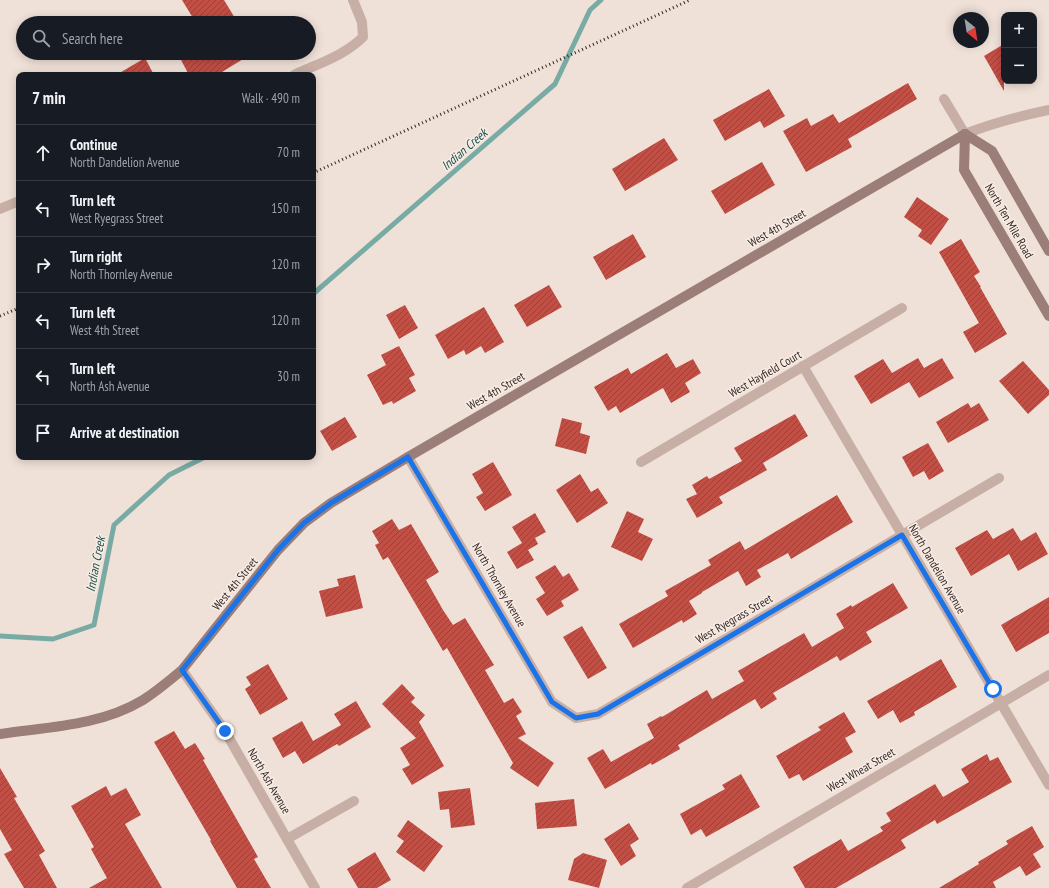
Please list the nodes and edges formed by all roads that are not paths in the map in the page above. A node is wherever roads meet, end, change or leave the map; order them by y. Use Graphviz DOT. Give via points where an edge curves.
graph roads {
  1 [pos="353,0"];
  2 [pos="301,72"];
  3 [pos="944,99"];
  4 [pos="1049,110"];
  5 [pos="965,134"];
  6 [pos="16,202"];
  7 [pos="0,209"];
  8 [pos="1049,251"];
  9 [pos="902,308"];
  10 [pos="1049,316"];
  11 [pos="803,366"];
  12 [pos="408,457"];
  13 [pos="641,462"];
  14 [pos="999,478"];
  15 [pos="902,535"];
  16 [pos="182,670"];
  17 [pos="1049,675"];
  18 [pos="1001,704"];
  19 [pos="576,718"];
  20 [pos="0,734"];
  21 [pos="1049,785"];
  22 [pos="354,801"];
  23 [pos="287,839"];
  24 [pos="315,888"];
  25 [pos="687,888"];
  1 -- 2 [label="street" via="362,22 363,38 345,52"];
  3 -- 5 [label="street, North Ten Mile Road"];
  4 -- 5 [label="street, West 4th Street" via="1018,116"];
  5 -- 8 [label="main road, North Ten Mile Road" via="992,151"];
  5 -- 10 [label="main road, North Ten Mile Road" via="964,170"];
  5 -- 12 [label="main road, West 4th Street"];
  6 -- 7 [label="street"];
  9 -- 11 [label="street, West Hayfield Court"];
  11 -- 13 [label="street, West Hayfield Court"];
  11 -- 15 [label="street, North Dandelion Avenue"];
  12 -- 16 [label="main road, West 4th Street" via="331,503 304,523 278,550"];
  12 -- 19 [label="street, North Thornley Avenue" via="552,702"];
  14 -- 15 [label="street, West Ryegrass Street"];
  15 -- 18 [label="street, North Dandelion Avenue"];
  15 -- 19 [label="street, West Ryegrass Street" via="598,714"];
  16 -- 20 [label="main road, West 4th Street" via="142,701 92,721"];
  16 -- 23 [label="street, North Ash Avenue" via="225,731"];
  17 -- 18 [label="street, West Wheat Street"];
  18 -- 21 [label="street, North Dandelion Avenue"];
  18 -- 25 [label="street, West Wheat Street"];
  22 -- 23 [label="street"];
  23 -- 24 [label="street, North Ash Avenue"];
}
